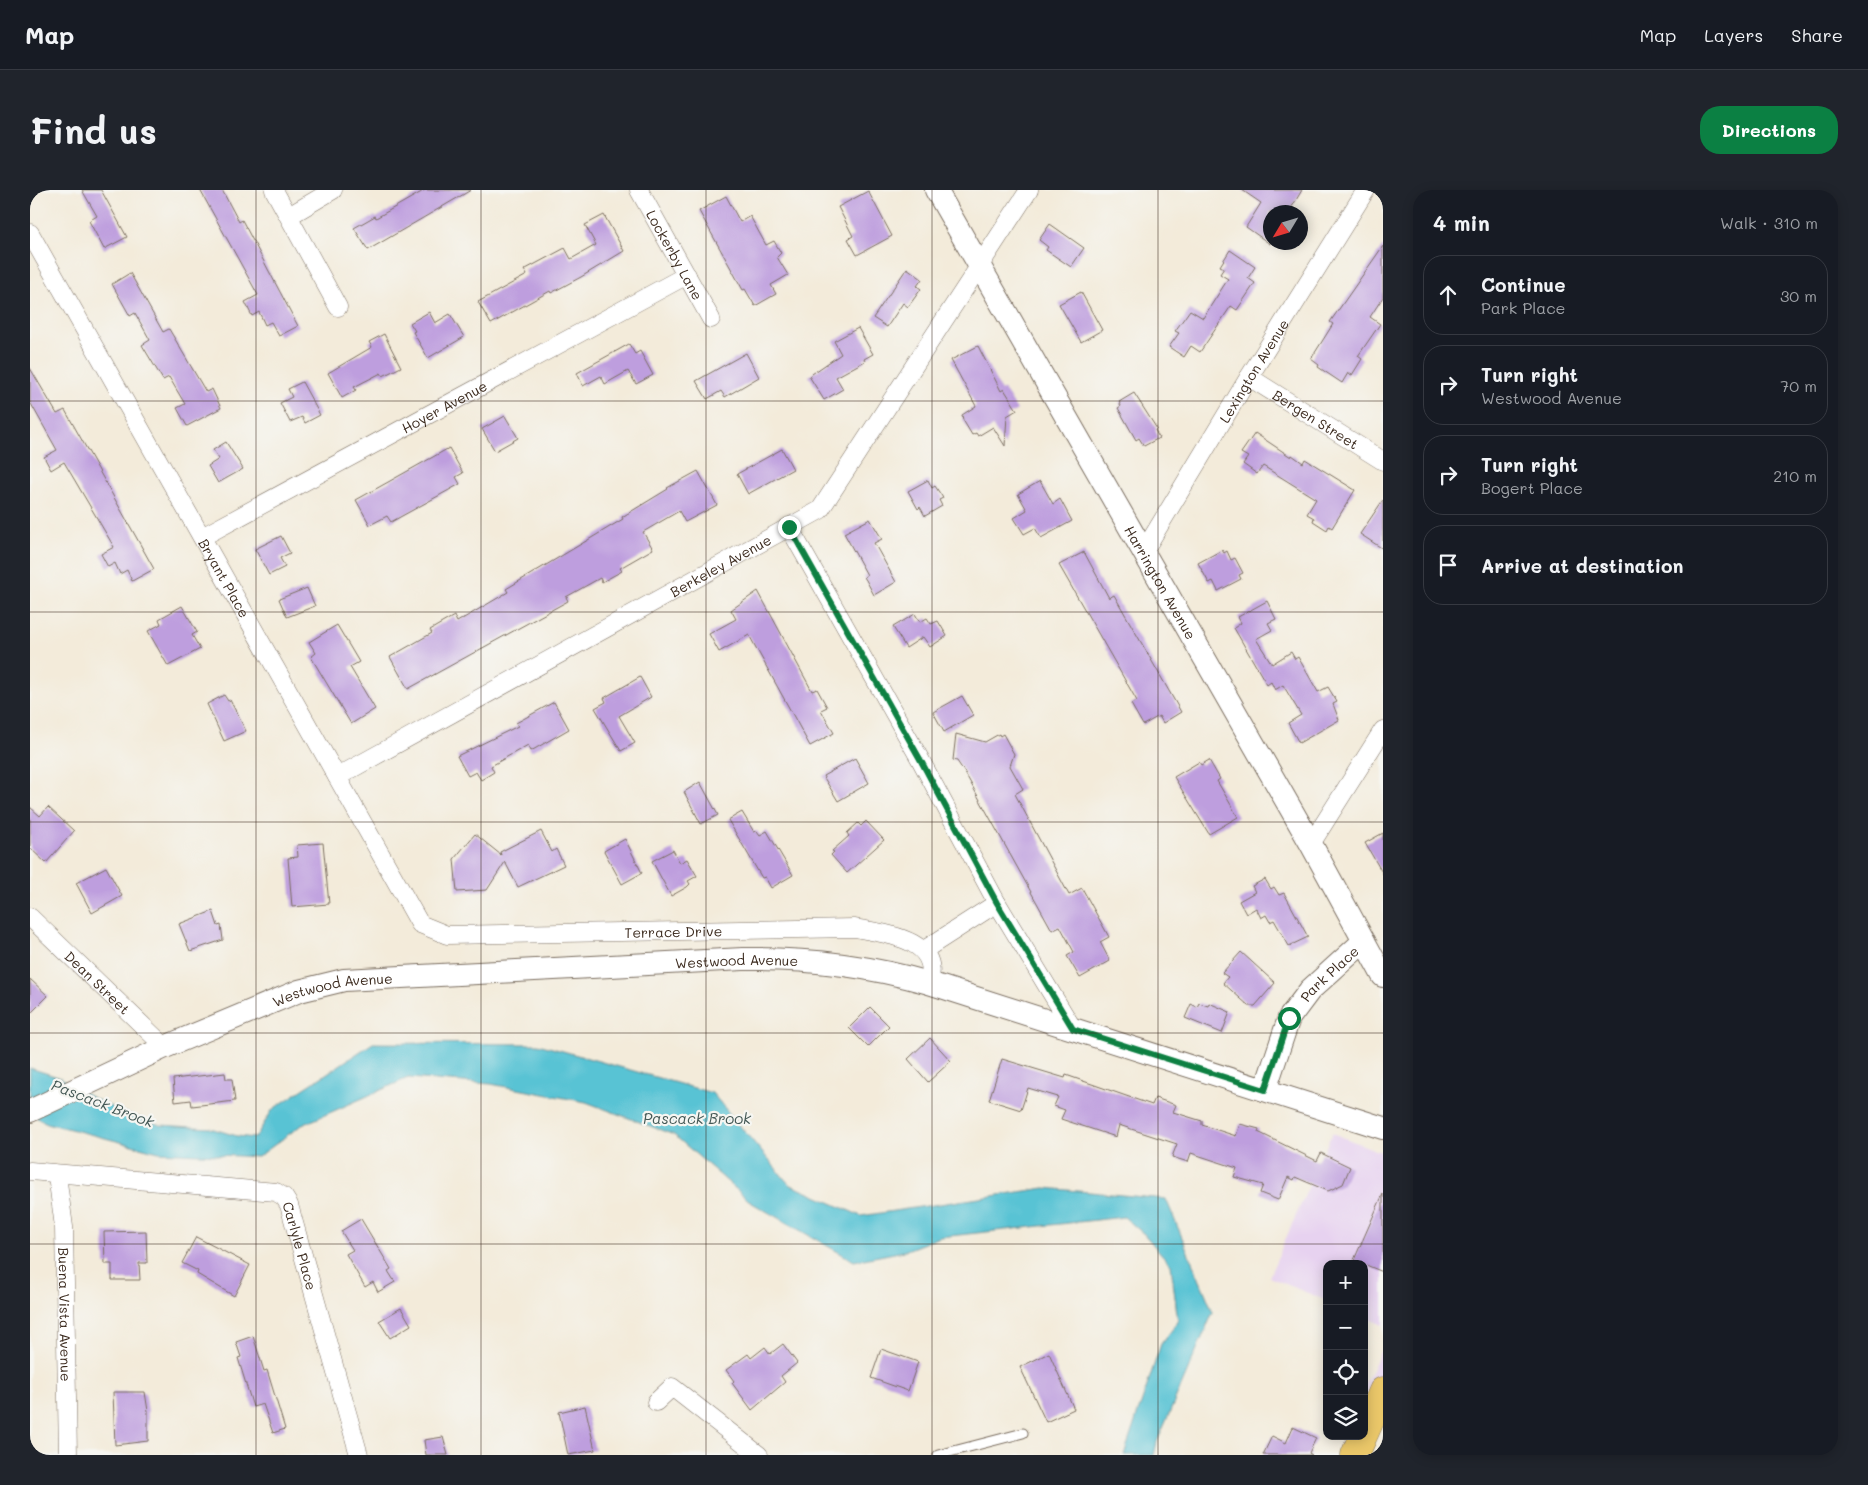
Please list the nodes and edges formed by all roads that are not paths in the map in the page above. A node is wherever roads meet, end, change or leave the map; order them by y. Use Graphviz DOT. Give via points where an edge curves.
graph roads {
  1 [pos="274,190"];
  2 [pos="333,190"];
  3 [pos="639,190"];
  4 [pos="936,190"];
  5 [pos="1029,190"];
  6 [pos="1366,190"];
  7 [pos="288,216"];
  8 [pos="30,233"];
  9 [pos="979,268"];
  10 [pos="687,275"];
  11 [pos="338,307"];
  12 [pos="711,318"];
  13 [pos="1249,377"];
  14 [pos="1383,461"];
  15 [pos="789,527"];
  16 [pos="202,538"];
  17 [pos="1144,551"];
  18 [pos="1383,730"];
  19 [pos="337,777"];
  20 [pos="1311,844"];
  21 [pos="997,903"];
  22 [pos="30,917"];
  23 [pos="420,924"];
  24 [pos="1364,941"];
  25 [pos="924,950"];
  26 [pos="1383,976"];
  27 [pos="929,983"];
  28 [pos="1073,1029"];
  29 [pos="165,1047"];
  30 [pos="1265,1090"];
  31 [pos="30,1111"];
  32 [pos="1383,1128"];
  33 [pos="30,1171"];
  34 [pos="57,1175"];
  35 [pos="1383,1391"];
  36 [pos="656,1402"];
  37 [pos="1368,1426"];
  38 [pos="1023,1434"];
  39 [pos="1362,1440"];
  40 [pos="68,1455"];
  41 [pos="359,1455"];
  42 [pos="759,1455"];
  43 [pos="938,1455"];
  44 [pos="1355,1455"];
  1 -- 7 [label="street"];
  2 -- 7 [label="street"];
  3 -- 10 [label="street, Lockerby Lane"];
  4 -- 9 [label="street, Harrington Avenue"];
  5 -- 9 [label="street, Berkeley Avenue"];
  6 -- 13 [label="street, Lexington Avenue"];
  7 -- 11 [label="street"];
  8 -- 16 [label="street, Bryant Place"];
  9 -- 15 [label="street, Berkeley Avenue" via="820,510"];
  9 -- 17 [label="street, Harrington Avenue"];
  10 -- 12 [label="street, Lockerby Lane"];
  10 -- 16 [label="street, Hoyer Avenue"];
  13 -- 14 [label="street, Bergen Street"];
  13 -- 17 [label="street, Lexington Avenue"];
  15 -- 19 [label="street, Berkeley Avenue"];
  15 -- 21 [label="street"];
  16 -- 19 [label="street, Bryant Place"];
  17 -- 20 [label="street, Harrington Avenue"];
  18 -- 20 [label="street"];
  19 -- 23 [label="street, Bryant Place"];
  20 -- 24 [label="street, Harrington Avenue"];
  21 -- 25 [label="street"];
  21 -- 28 [label="street"];
  22 -- 29 [label="street, Dean Street"];
  23 -- 25 [label="street, Terrace Drive" via="447,935 855,928 885,934"];
  24 -- 26 [label="street, Harrington Avenue"];
  24 -- 30 [label="street, Park Place" via="1310,990 1289,1018"];
  25 -- 27 [label="street" via="932,972"];
  27 -- 28 [label="street, Westwood Avenue"];
  27 -- 29 [label="street, Westwood Avenue" via="886,971 788,958 344,980 299,991"];
  28 -- 30 [label="street, Westwood Avenue"];
  29 -- 31 [label="street, Westwood Avenue"];
  30 -- 32 [label="street, Westwood Avenue"];
  33 -- 34 [label="street, Carlyle Place"];
  34 -- 40 [label="street, Buena Vista Avenue" via="64,1227"];
  34 -- 41 [label="street, Carlyle Place" via="276,1192 284,1197 289,1205"];
  35 -- 37 [label="main road"];
  36 -- 42 [label="street" via="672,1387"];
  38 -- 43 [label="lane"];
  39 -- 44 [label="main road"];
}
